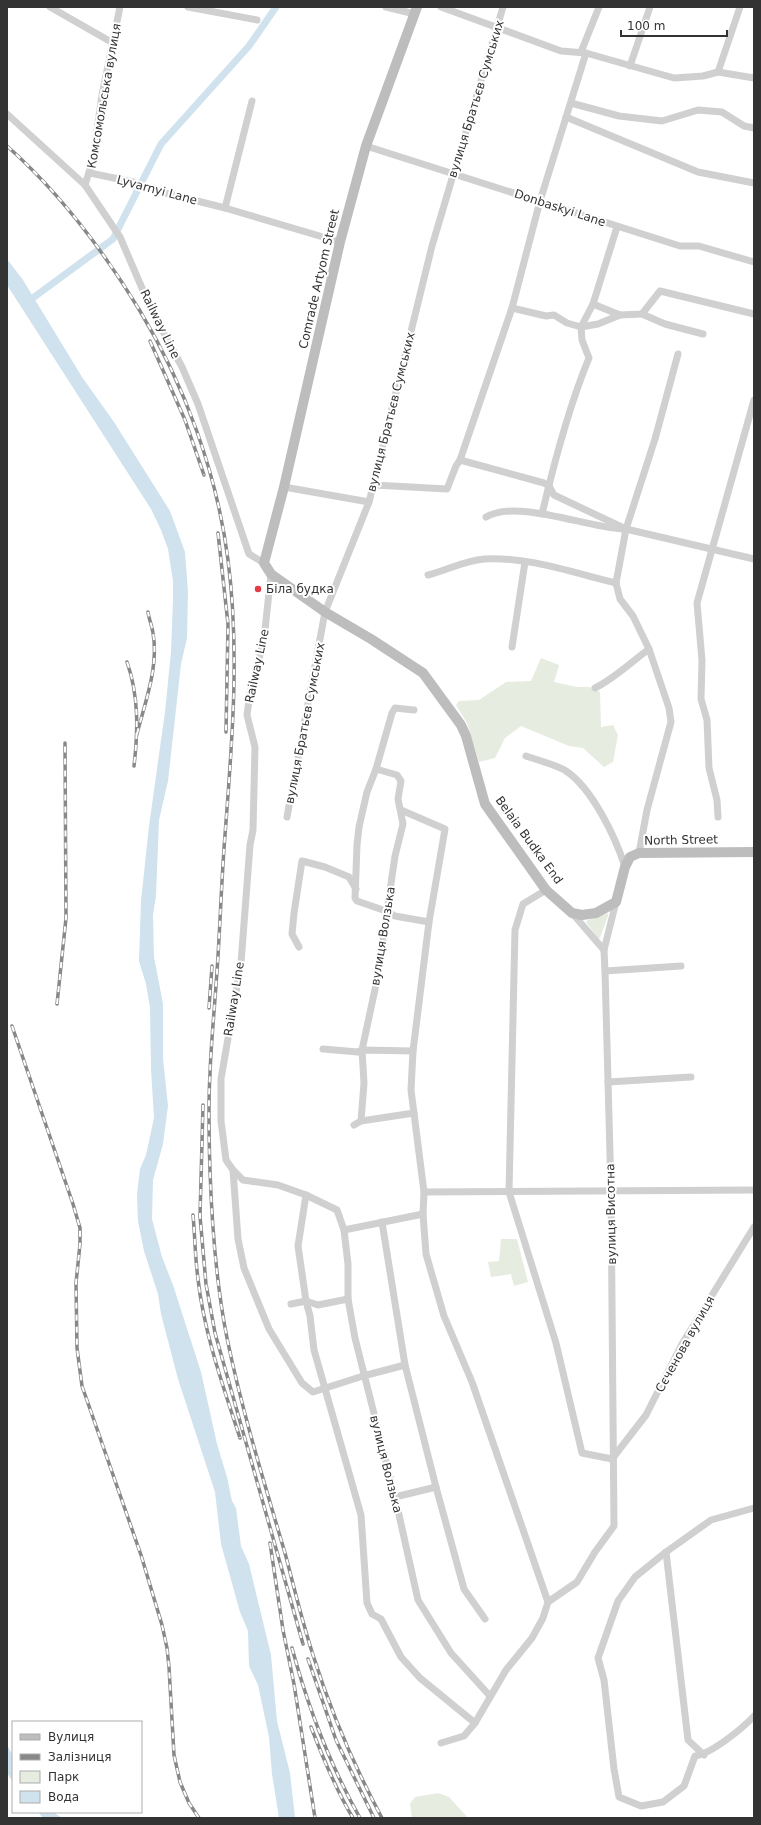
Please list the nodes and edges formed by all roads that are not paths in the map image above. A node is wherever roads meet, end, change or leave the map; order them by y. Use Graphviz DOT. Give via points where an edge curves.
graph roads {
  1 [pos="50,7"];
  2 [pos="120,7"];
  3 [pos="188,7"];
  4 [pos="386,7"];
  5 [pos="441,7"];
  6 [pos="503,7"];
  7 [pos="599,7"];
  8 [pos="650,7"];
  9 [pos="740,7"];
  10 [pos="416,10"];
  11 [pos="257,20"];
  12 [pos="498,27"];
  13 [pos="113,43"];
  14 [pos="584,53"];
  15 [pos="630,66"];
  16 [pos="718,72"];
  17 [pos="754,78"];
  18 [pos="252,101"];
  19 [pos="571,103"];
  20 [pos="7,114"];
  21 [pos="566,117"];
  22 [pos="754,128"];
  23 [pos="366,146"];
  24 [pos="90,173"];
  25 [pos="453,173"];
  26 [pos="754,183"];
  27 [pos="85,185"];
  28 [pos="540,202"];
  29 [pos="225,208"];
  30 [pos="617,226"];
  31 [pos="340,242"];
  32 [pos="754,262"];
  33 [pos="593,304"];
  34 [pos="512,308"];
  35 [pos="642,314"];
  36 [pos="754,314"];
  37 [pos="620,315"];
  38 [pos="581,327"];
  39 [pos="703,334"];
  40 [pos="678,354"];
  41 [pos="754,400"];
  42 [pos="460,460"];
  43 [pos="374,485"];
  44 [pos="549,486"];
  45 [pos="284,487"];
  46 [pos="369,502"];
  47 [pos="542,514"];
  48 [pos="486,517"];
  49 [pos="626,529"];
  50 [pos="711,550"];
  51 [pos="754,559"];
  52 [pos="525,562"];
  53 [pos="264,563"];
  54 [pos="271,574"];
  55 [pos="428,575"];
  56 [pos="616,583"];
  57 [pos="325,612"];
  58 [pos="512,647"];
  59 [pos="649,649"];
  60 [pos="595,688"];
  61 [pos="414,710"];
  62 [pos="526,756"];
  63 [pos="376,769"];
  64 [pos="401,810"];
  65 [pos="287,817"];
  66 [pos="718,817"];
  67 [pos="754,852"];
  68 [pos="639,853"];
  69 [pos="625,867"];
  70 [pos="356,890"];
  71 [pos="546,890"];
  72 [pos="616,902"];
  73 [pos="386,911"];
  74 [pos="572,913"];
  75 [pos="429,922"];
  76 [pos="299,947"];
  77 [pos="604,950"];
  78 [pos="681,966"];
  79 [pos="605,971"];
  80 [pos="323,1049"];
  81 [pos="362,1050"];
  82 [pos="413,1051"];
  83 [pos="692,1077"];
  84 [pos="608,1082"];
  85 [pos="414,1113"];
  86 [pos="362,1121"];
  87 [pos="354,1125"];
  88 [pos="233,1170"];
  89 [pos="754,1190"];
  90 [pos="612,1191"];
  91 [pos="424,1192"];
  92 [pos="509,1192"];
  93 [pos="306,1195"];
  94 [pos="423,1214"];
  95 [pos="382,1222"];
  96 [pos="754,1227"];
  97 [pos="344,1230"];
  98 [pos="348,1299"];
  99 [pos="306,1301"];
  100 [pos="291,1304"];
  101 [pos="405,1365"];
  102 [pos="363,1376"];
  103 [pos="325,1389"];
  104 [pos="612,1459"];
  105 [pos="436,1487"];
  106 [pos="395,1497"];
  107 [pos="754,1508"];
  108 [pos="666,1552"];
  109 [pos="548,1602"];
  110 [pos="485,1619"];
  111 [pos="490,1696"];
  112 [pos="754,1716"];
  113 [pos="475,1723"];
  114 [pos="441,1744"];
  115 [pos="704,1755"];
  1 -- 13 [label="street"];
  2 -- 13 [label="street, Комсомольська вулиця"];
  3 -- 11 [label="street"];
  4 -- 10 [label="street"];
  5 -- 12 [label="street"];
  6 -- 12 [label="street, вулиця Братьєв Сумських"];
  7 -- 14 [label="street"];
  8 -- 15 [label="street"];
  9 -- 16 [label="street"];
  10 -- 23 [label="street, Comrade Artyom Street"];
  12 -- 14 [label="street" via="561,51"];
  12 -- 25 [label="street, вулиця Братьєв Сумських"];
  13 -- 24 [label="street, Комсомольська вулиця"];
  14 -- 15 [label="street"];
  14 -- 19 [label="street"];
  15 -- 16 [label="street" via="674,78"];
  16 -- 17 [label="street"];
  18 -- 29 [label="street"];
  19 -- 21 [label="street"];
  19 -- 22 [label="street" via="619,116 662,122 698,110 722,112 744,126"];
  20 -- 27 [label="street, Railway Line"];
  21 -- 26 [label="street" via="698,172"];
  21 -- 28 [label="street"];
  23 -- 25 [label="street, Donbaskyi Lane"];
  23 -- 31 [label="street, Comrade Artyom Street"];
  24 -- 27 [label="street, Комсомольська вулиця"];
  24 -- 29 [label="street, Lyvarnyi Lane" via="133,182 146,188"];
  25 -- 28 [label="street, Donbaskyi Lane"];
  25 -- 43 [label="street, вулиця Братьєв Сумських" via="432,246"];
  27 -- 53 [label="street, Railway Line" via="120,237 151,309 182,367 198,404 249,554"];
  28 -- 30 [label="street, Donbaskyi Lane"];
  28 -- 34 [label="street"];
  29 -- 31 [label="street, Lyvarnyi Lane"];
  30 -- 32 [label="street, Donbaskyi Lane" via="680,246 700,246"];
  30 -- 33 [label="street"];
  31 -- 45 [label="street, Comrade Artyom Street"];
  33 -- 37 [label="street"];
  33 -- 38 [label="street"];
  34 -- 38 [label="street" via="546,316 554,315 567,323"];
  34 -- 42 [label="street"];
  35 -- 36 [label="street" via="660,291"];
  35 -- 37 [label="street"];
  35 -- 39 [label="street" via="665,324"];
  37 -- 38 [label="street" via="598,324"];
  38 -- 44 [label="street" via="582,340 589,358 580,380"];
  40 -- 49 [label="street" via="655,439"];
  41 -- 50 [label="street"];
  42 -- 43 [label="street" via="447,489"];
  42 -- 44 [label="street"];
  43 -- 46 [label="street, вулиця Братьєв Сумських"];
  44 -- 47 [label="street"];
  44 -- 49 [label="street" via="554,495"];
  45 -- 46 [label="street"];
  45 -- 53 [label="street, Comrade Artyom Street"];
  46 -- 57 [label="street, вулиця Братьєв Сумських"];
  47 -- 48 [label="street" via="514,511"];
  47 -- 49 [label="street" via="607,528"];
  49 -- 50 [label="street"];
  49 -- 56 [label="street"];
  50 -- 51 [label="street"];
  50 -- 66 [label="street" via="697,603 702,660 701,699 707,720 709,768 717,800"];
  52 -- 55 [label="street" via="483,559 457,564"];
  52 -- 56 [label="street"];
  52 -- 58 [label="street"];
  53 -- 54 [label="street, Belaia Budka End"];
  54 -- 57 [label="street, Belaia Budka End"];
  54 -- 88 [label="street, Railway Line" via="264,639 247,715 255,747 253,830 241,963 221,1079 221,1121 226,1160"];
  56 -- 59 [label="street" via="620,598 633,616"];
  57 -- 65 [label="street, вулиця Братьєв Сумських"];
  57 -- 71 [label="street, Belaia Budka End" via="423,673 456,717 466,736 485,804"];
  59 -- 60 [label="street" via="611,680"];
  59 -- 68 [label="street" via="669,708 671,722"];
  61 -- 63 [label="street" via="395,708"];
  62 -- 69 [label="street" via="566,771 591,796"];
  63 -- 64 [label="street, вулиця Волзька" via="397,775 401,781 398,799"];
  63 -- 70 [label="street" via="367,792 359,827 355,866"];
  64 -- 73 [label="street, вулиця Волзька" via="403,824"];
  64 -- 75 [label="street" via="445,829"];
  67 -- 68 [label="street, North Street"];
  68 -- 69 [label="street, North Street" via="630,857"];
  69 -- 72 [label="street, North Street"];
  70 -- 73 [label="street" via="354,898 357,901"];
  70 -- 76 [label="street" via="349,878 325,867 302,861 292,934"];
  71 -- 74 [label="street, Belaia Budka End"];
  71 -- 92 [label="street" via="523,904 515,930"];
  72 -- 74 [label="street" via="596,913"];
  72 -- 77 [label="street, вулиця Висотна"];
  73 -- 75 [label="street" via="395,916"];
  73 -- 81 [label="street, вулиця Волзька" via="377,980"];
  74 -- 77 [label="street"];
  75 -- 82 [label="street"];
  77 -- 79 [label="street, вулиця Висотна"];
  78 -- 79 [label="street"];
  79 -- 84 [label="street, вулиця Висотна"];
  80 -- 81 [label="street" via="358,1052"];
  81 -- 82 [label="street"];
  81 -- 86 [label="street, вулиця Волзька"];
  82 -- 85 [label="street" via="411,1090"];
  83 -- 84 [label="street"];
  84 -- 90 [label="street, вулиця Висотна"];
  85 -- 86 [label="street"];
  85 -- 91 [label="street"];
  86 -- 87 [label="street"];
  88 -- 93 [label="street" via="243,1180 278,1185"];
  88 -- 103 [label="street, Railway Line" via="238,1239 244,1268 269,1329 302,1382 313,1392"];
  89 -- 90 [label="street"];
  90 -- 92 [label="street"];
  90 -- 104 [label="street, вулиця Висотна"];
  91 -- 92 [label="street"];
  91 -- 94 [label="street"];
  92 -- 104 [label="street" via="556,1343 582,1453"];
  93 -- 97 [label="street, вулиця Волзька" via="337,1210"];
  93 -- 99 [label="street" via="298,1246"];
  94 -- 95 [label="street"];
  94 -- 109 [label="street" via="426,1254 444,1316 472,1382"];
  95 -- 97 [label="street"];
  95 -- 101 [label="street"];
  96 -- 104 [label="street, Сєченова вулиця" via="682,1344 646,1415"];
  97 -- 98 [label="street, вулиця Волзька" via="348,1264"];
  98 -- 99 [label="street" via="318,1305"];
  98 -- 102 [label="street, вулиця Волзька"];
  99 -- 100 [label="street"];
  99 -- 103 [label="street" via="314,1350"];
  101 -- 102 [label="street"];
  101 -- 105 [label="street"];
  102 -- 103 [label="street"];
  102 -- 106 [label="street, вулиця Волзька"];
  103 -- 113 [label="street" via="361,1515 367,1603 372,1614 381,1619 402,1657 420,1678"];
  104 -- 109 [label="street, вулиця Висотна" via="614,1526 577,1582"];
  105 -- 106 [label="street"];
  105 -- 110 [label="street" via="464,1589"];
  106 -- 111 [label="street, вулиця Волзька" via="418,1600 451,1653"];
  107 -- 108 [label="street" via="711,1520"];
  108 -- 115 [label="street" via="688,1740"];
  108 -- 115 [label="street" via="635,1576 618,1601 598,1658 604,1680 619,1797 641,1806 663,1802 684,1786 695,1756"];
  109 -- 111 [label="street" via="532,1638 506,1670"];
  111 -- 113 [label="street"];
  112 -- 115 [label="street"];
  113 -- 114 [label="street" via="464,1736"];
}
